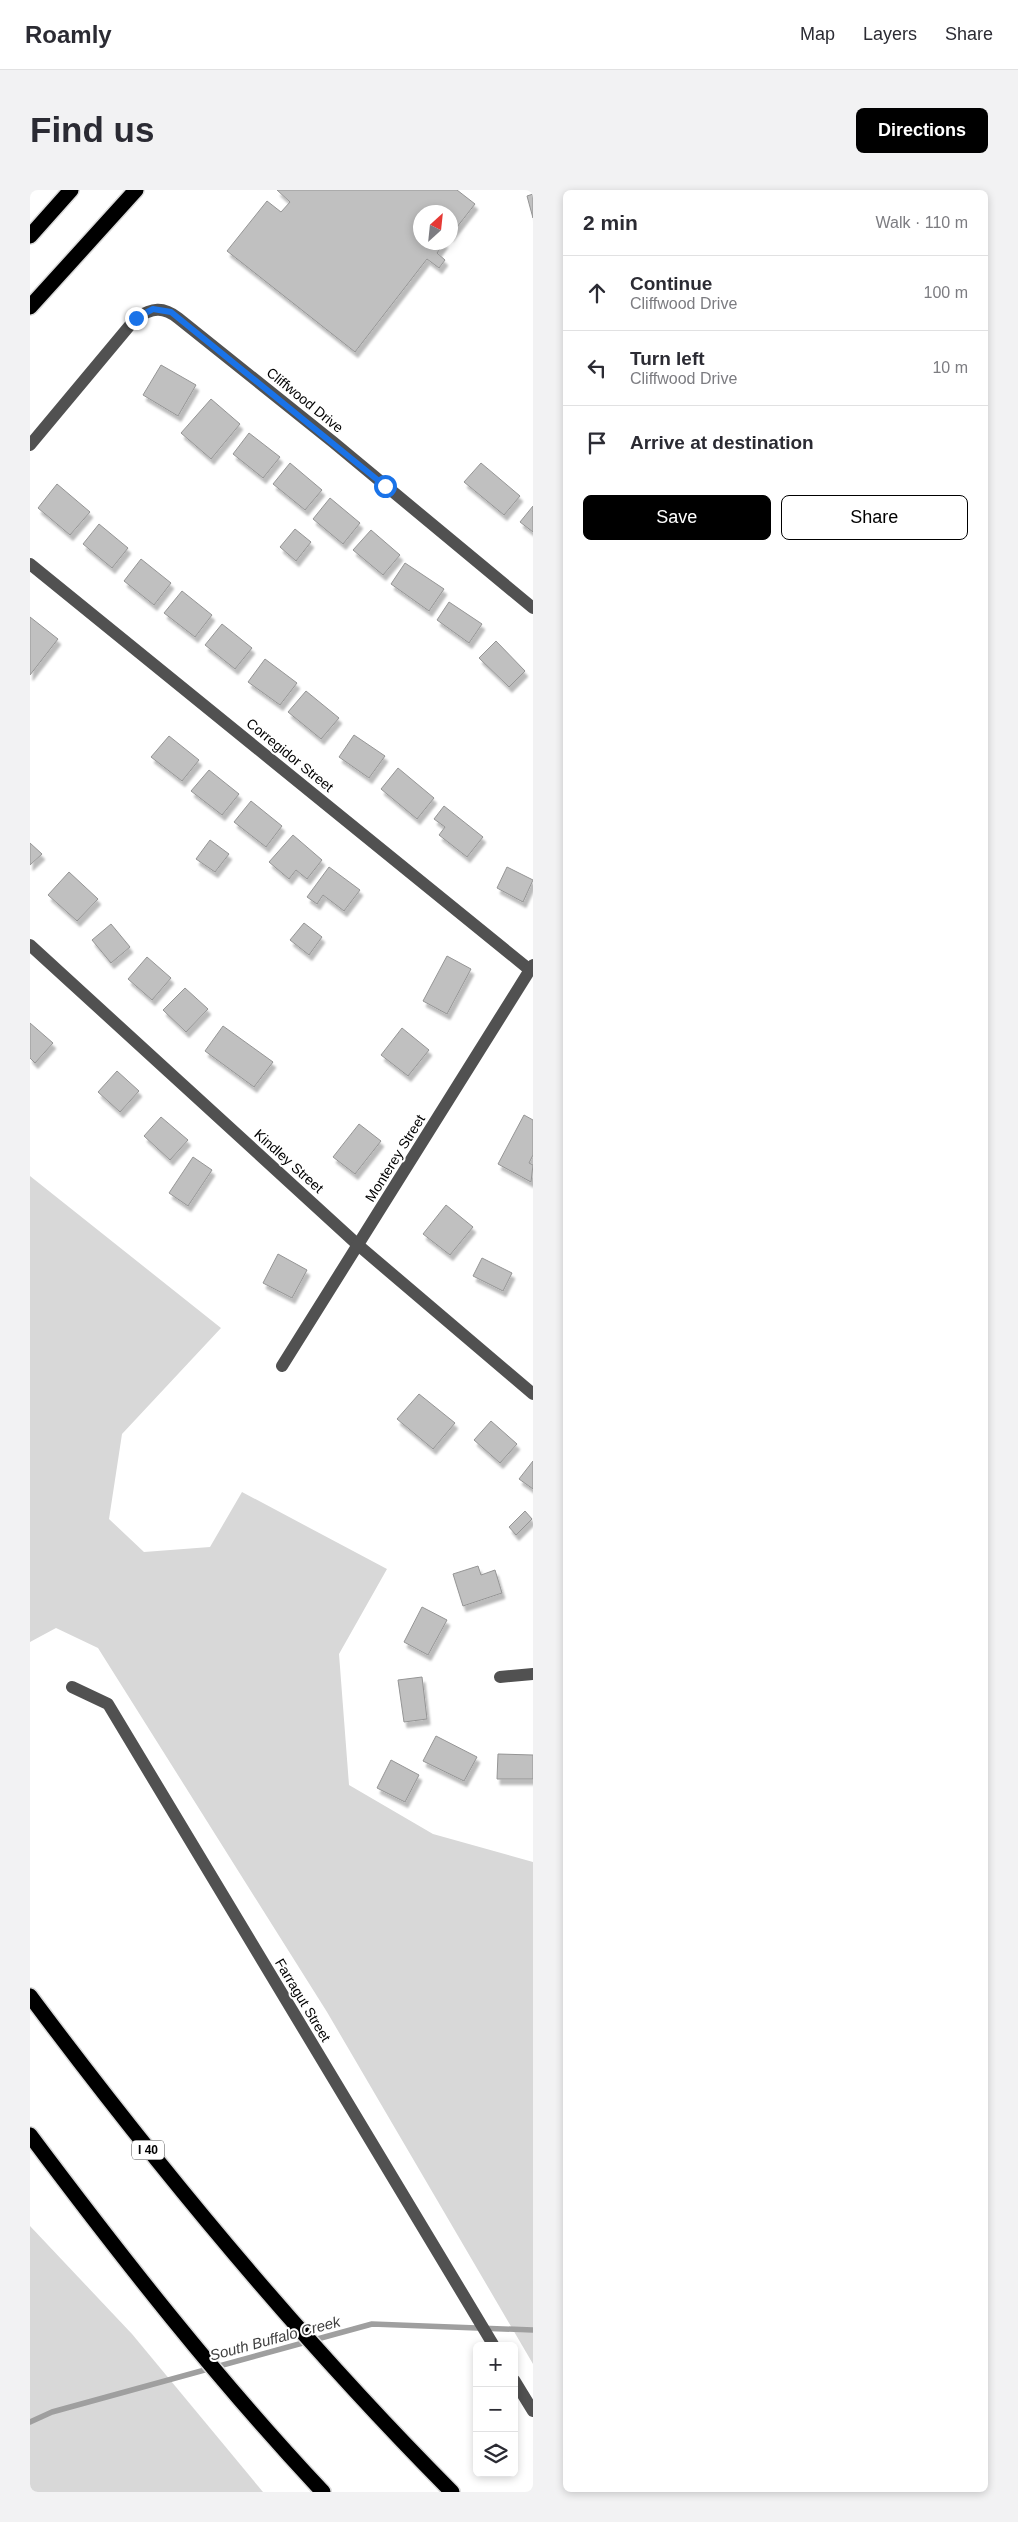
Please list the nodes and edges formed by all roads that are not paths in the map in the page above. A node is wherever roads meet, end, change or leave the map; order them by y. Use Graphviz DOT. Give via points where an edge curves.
graph roads {
  1 [pos="71,190"];
  2 [pos="136,190"];
  3 [pos="30,236"];
  4 [pos="30,307"];
  5 [pos="30,445"];
  6 [pos="30,564"];
  7 [pos="533,608"];
  8 [pos="30,945"];
  9 [pos="532,967"];
  10 [pos="358,1245"];
  11 [pos="282,1366"];
  12 [pos="533,1394"];
  13 [pos="533,1674"];
  14 [pos="500,1677"];
  15 [pos="72,1687"];
  16 [pos="30,1996"];
  17 [pos="30,2135"];
  18 [pos="30,2149"];
  19 [pos="62,2178"];
  20 [pos="491,2342"];
  21 [pos="518,2387"];
  22 [pos="533,2411"];
  23 [pos="322,2492"];
  24 [pos="452,2492"];
  1 -- 3 [label="highway"];
  2 -- 4 [label="highway"];
  5 -- 7 [label="street, Cliffwood Drive" via="136,318 153,309 171,312"];
  6 -- 9 [label="street, Corregidor Street"];
  8 -- 10 [label="street, Kindley Street"];
  9 -- 10 [label="street, Monterey Street"];
  10 -- 11 [label="street, Monterey Street"];
  10 -- 12 [label="street, Kindley Street"];
  13 -- 14 [label="street"];
  15 -- 20 [label="street, Farragut Street" via="108,1704"];
  16 -- 24 [label="highway, I 40" via="180,2190 351,2386"];
  17 -- 19 [label="highway"];
  18 -- 19 [label="highway"];
  19 -- 23 [label="highway" via="174,2322"];
  21 -- 22 [label="street"];
}
